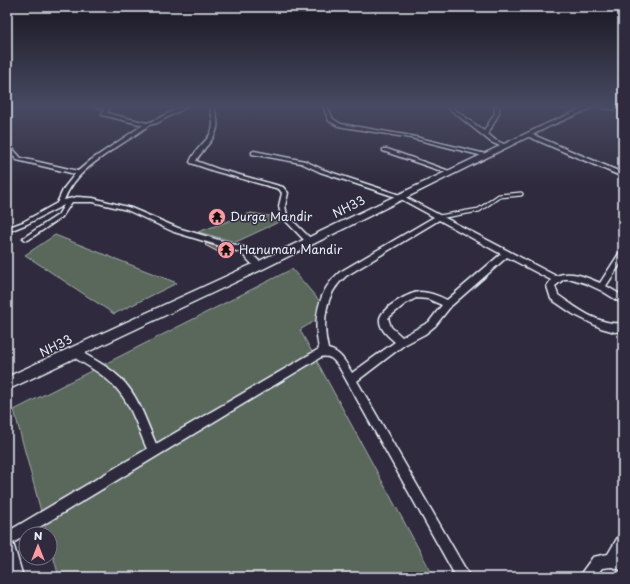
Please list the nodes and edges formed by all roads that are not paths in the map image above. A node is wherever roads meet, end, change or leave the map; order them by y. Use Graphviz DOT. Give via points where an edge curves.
graph roads {
  1 [pos="136,133"];
  2 [pos="212,133"];
  3 [pos="389,133"];
  4 [pos="533,133"];
  5 [pos="485,134"];
  6 [pos="529,135"];
  7 [pos="505,146"];
  8 [pos="7,147"];
  9 [pos="385,150"];
  10 [pos="254,153"];
  11 [pos="487,155"];
  12 [pos="80,173"];
  13 [pos="452,173"];
  14 [pos="623,175"];
  15 [pos="521,194"];
  16 [pos="401,197"];
  17 [pos="71,200"];
  18 [pos="60,203"];
  19 [pos="439,217"];
  20 [pos="7,230"];
  21 [pos="26,238"];
  22 [pos="309,241"];
  23 [pos="506,254"];
  24 [pos="623,254"];
  25 [pos="259,266"];
  26 [pos="555,279"];
  27 [pos="601,287"];
  28 [pos="623,301"];
  29 [pos="448,304"];
  30 [pos="623,327"];
  31 [pos="401,342"];
  32 [pos="73,352"];
  33 [pos="324,352"];
  34 [pos="351,380"];
  35 [pos="7,384"];
  36 [pos="154,452"];
  37 [pos="7,539"];
  38 [pos="623,542"];
  39 [pos="7,543"];
  40 [pos="618,562"];
  41 [pos="16,577"];
  42 [pos="463,577"];
  43 [pos="587,577"];
  1 -- 12 [label="street"];
  2 -- 22 [label="street" via="193,162 281,188 285,193 282,206 284,216"];
  3 -- 11 [label="street"];
  4 -- 6 [label="main road, NH33"];
  5 -- 7 [label="street"];
  6 -- 7 [label="main road, NH33"];
  6 -- 14 [label="street"];
  7 -- 11 [label="main road, NH33"];
  8 -- 12 [label="street" via="13,150 19,159"];
  9 -- 13 [label="street"];
  10 -- 16 [label="street" via="303,162 322,171"];
  11 -- 13 [label="main road, NH33"];
  12 -- 18 [label="street" via="68,186"];
  13 -- 16 [label="main road, NH33"];
  15 -- 19 [label="lane" via="500,196 479,210"];
  16 -- 19 [label="street"];
  16 -- 22 [label="main road, NH33"];
  17 -- 18 [label="street"];
  17 -- 21 [label="street" via="60,216"];
  17 -- 25 [label="street" via="93,200 129,209 176,230 243,250"];
  18 -- 20 [label="street"];
  19 -- 23 [label="street"];
  19 -- 33 [label="street" via="335,281 320,318"];
  22 -- 25 [label="main road, NH33"];
  23 -- 26 [label="street"];
  23 -- 29 [label="street"];
  24 -- 27 [label="street"];
  25 -- 32 [label="main road, NH33"];
  26 -- 27 [label="street" via="567,276 582,278"];
  26 -- 30 [label="street" via="551,286 554,297 601,325"];
  27 -- 28 [label="street"];
  29 -- 31 [label="street" via="432,324"];
  29 -- 31 [label="street" via="421,294 412,295 399,304 386,315 384,322 388,330"];
  31 -- 34 [label="street"];
  32 -- 35 [label="main road, NH33"];
  32 -- 36 [label="street" via="120,386 128,397"];
  33 -- 34 [label="street" via="333,354"];
  33 -- 36 [label="street"];
  34 -- 42 [label="street"];
  36 -- 37 [label="street"];
  38 -- 40 [label="street"];
  39 -- 41 [label="street"];
  40 -- 43 [label="street" via="598,562"];
}
